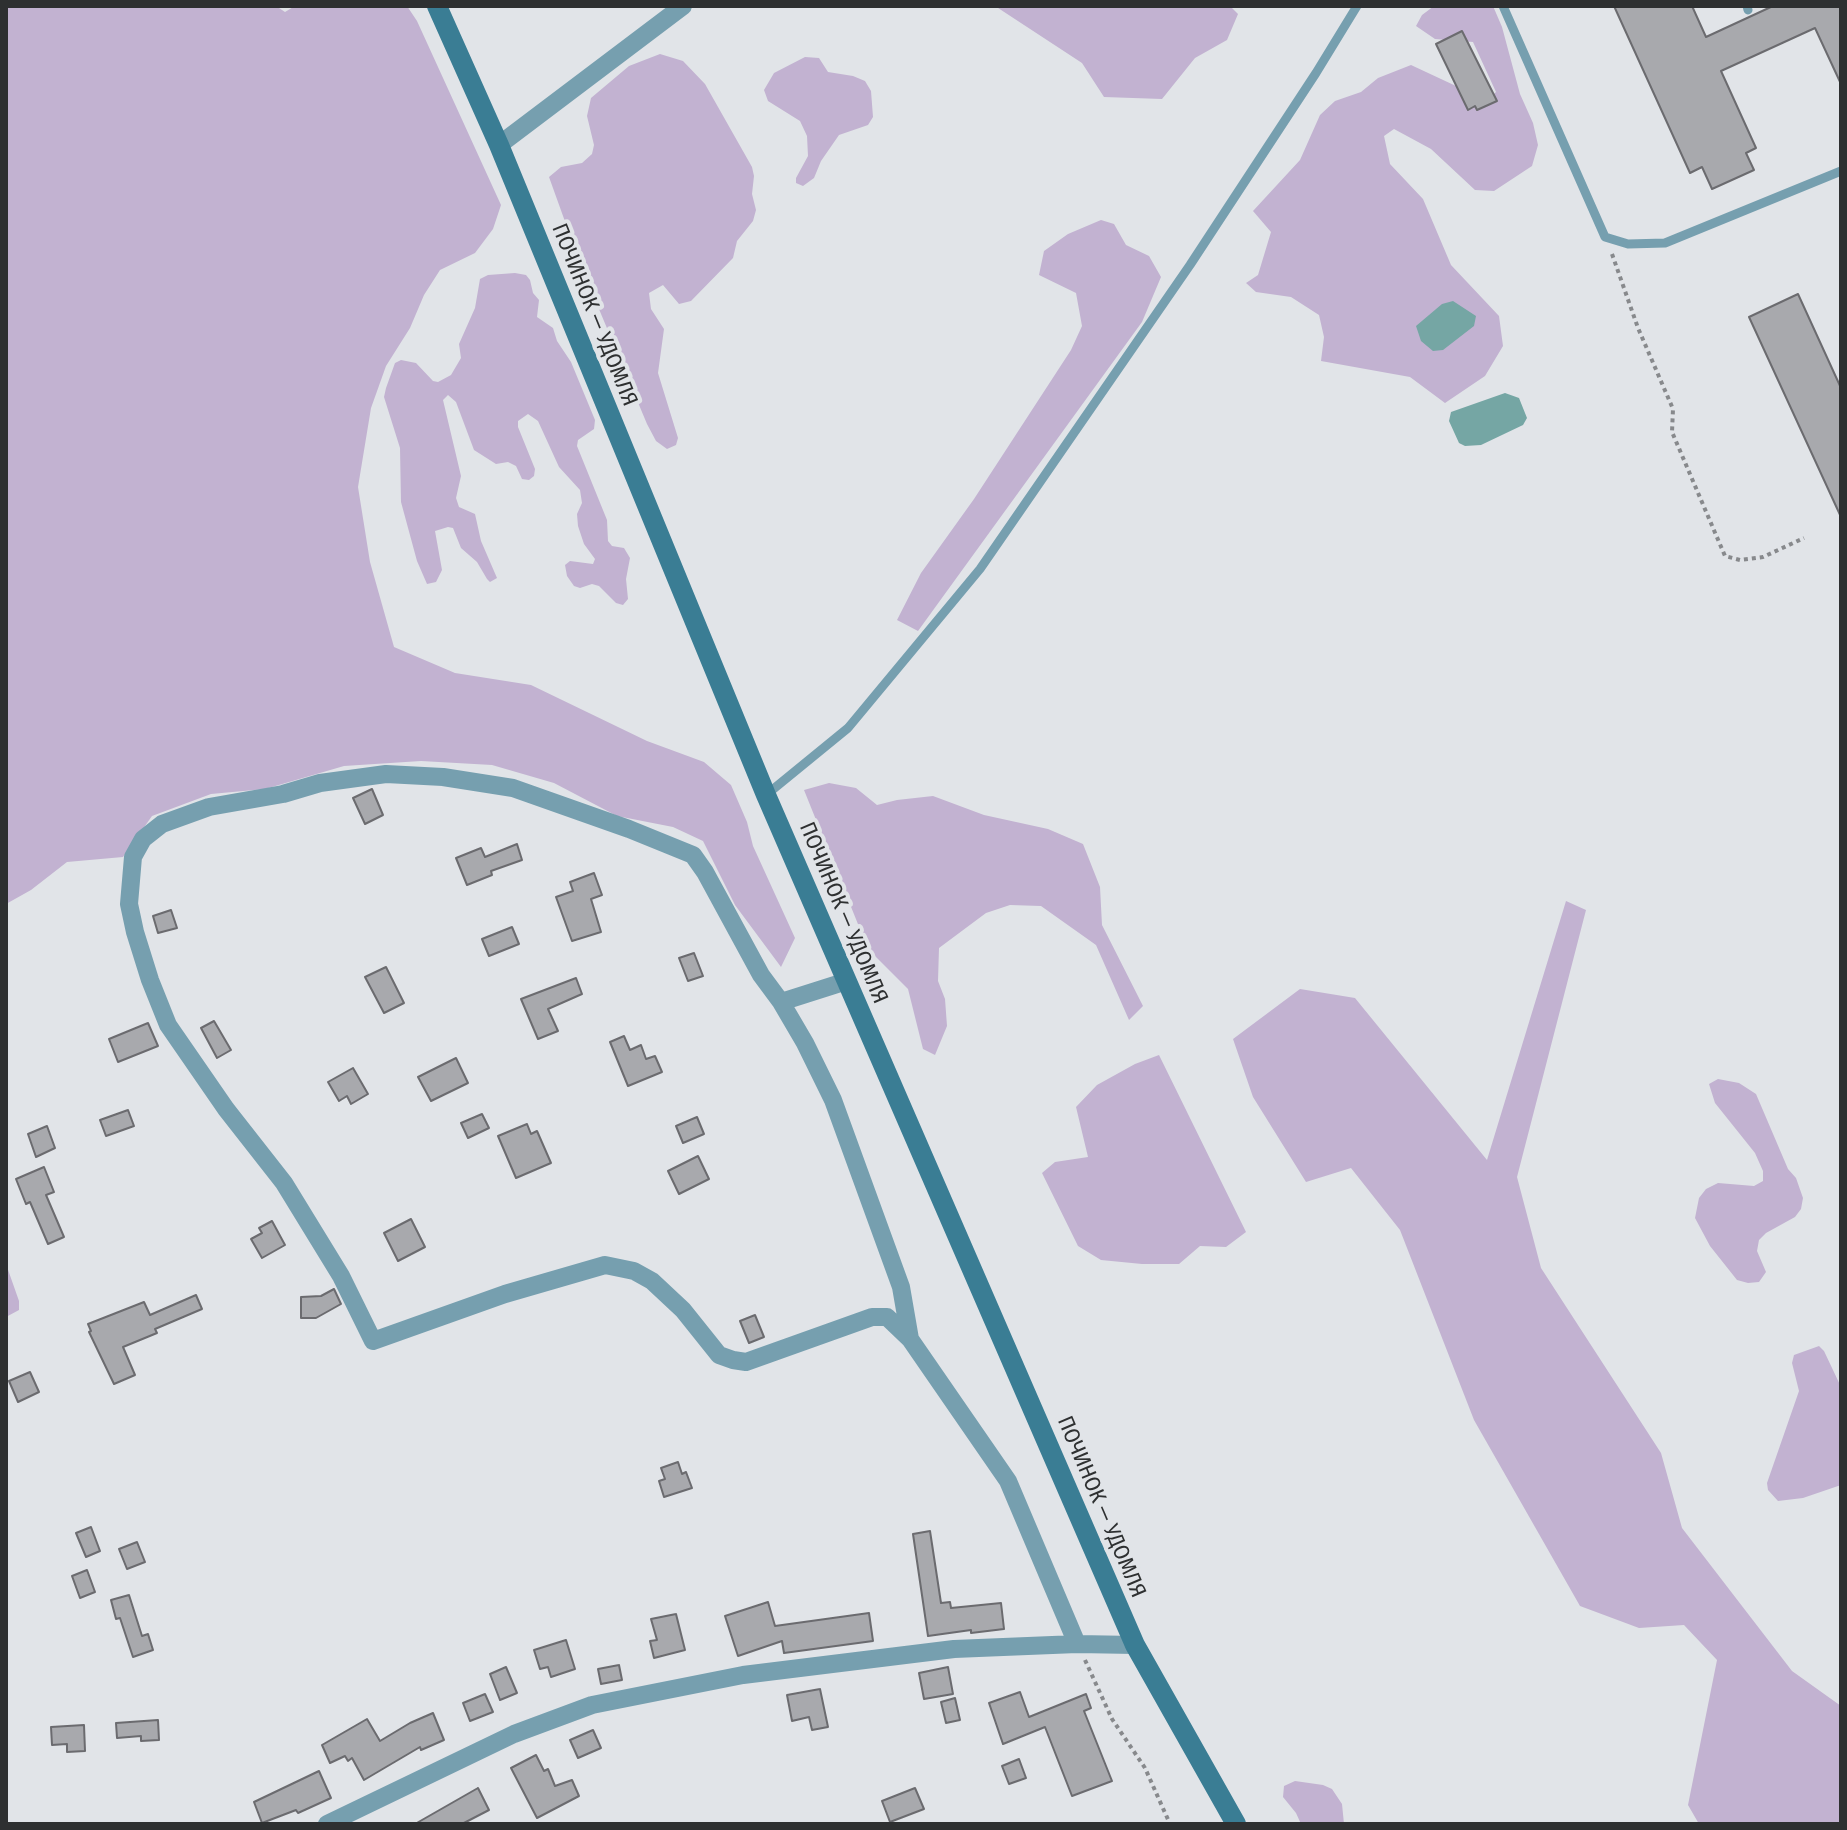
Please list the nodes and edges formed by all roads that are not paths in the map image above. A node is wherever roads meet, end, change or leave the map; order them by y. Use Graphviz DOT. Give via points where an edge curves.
graph roads {
  1 [pos="437,6"];
  2 [pos="683,6"];
  3 [pos="1357,6"];
  4 [pos="1503,6"];
  5 [pos="499,145"];
  6 [pos="1841,171"];
  7 [pos="766,795"];
  8 [pos="847,981"];
  9 [pos="781,1002"];
  10 [pos="910,1339"];
  11 [pos="1077,1644"];
  12 [pos="1135,1645"];
  13 [pos="327,1824"];
  14 [pos="1236,1824"];
  1 -- 5 [label="main road, ПОЧИНОК — УДОМЛЯ"];
  2 -- 5 [label="street"];
  3 -- 7 [label="lane" via="1190,265 980,569 848,728"];
  4 -- 6 [label="lane" via="1605,237 1628,244 1665,243"];
  5 -- 7 [label="main road, ПОЧИНОК — УДОМЛЯ"];
  7 -- 8 [label="main road, ПОЧИНОК — УДОМЛЯ"];
  8 -- 9 [label="street"];
  8 -- 12 [label="main road, ПОЧИНОК — УДОМЛЯ"];
  9 -- 10 [label="street" via="833,1100 901,1287"];
  9 -- 10 [label="street" via="693,855 513,788 386,774 320,783 209,807 162,824 143,839 133,857 129,904 168,1025 284,1183 341,1276 373,1341 605,1265 652,1281 719,1355 733,1360 746,1362 872,1317 887,1317"];
  10 -- 11 [label="street" via="1008,1481"];
  11 -- 12 [label="street"];
  11 -- 13 [label="street" via="954,1649 743,1675 592,1705 514,1734"];
  12 -- 14 [label="main road, ПОЧИНОК — УДОМЛЯ"];
}
